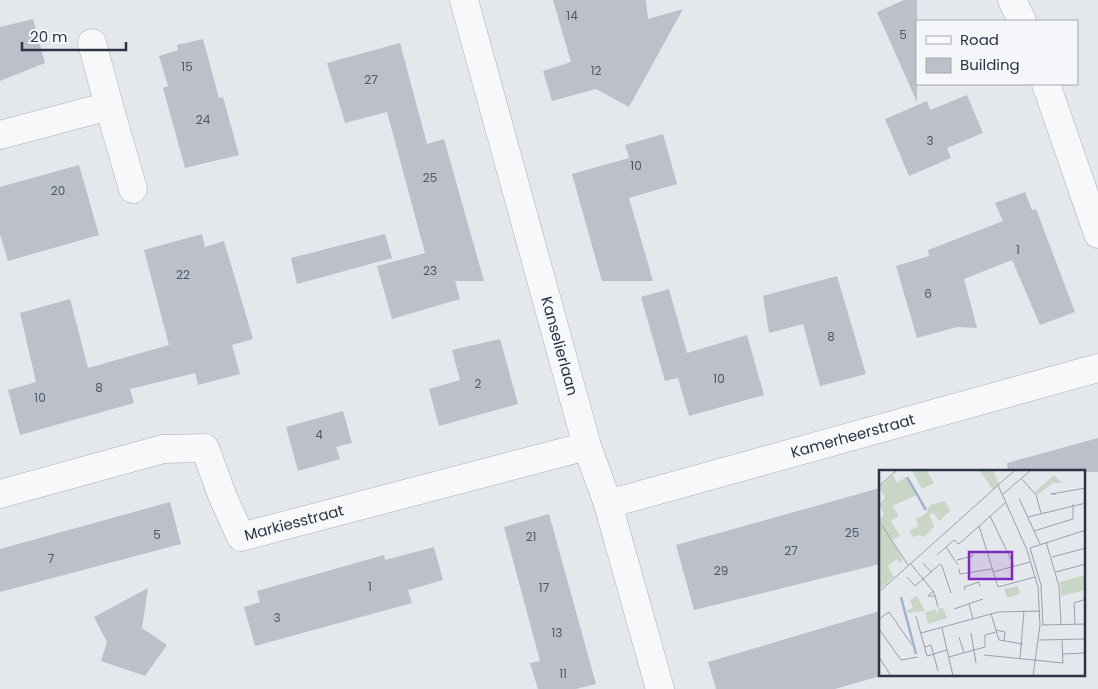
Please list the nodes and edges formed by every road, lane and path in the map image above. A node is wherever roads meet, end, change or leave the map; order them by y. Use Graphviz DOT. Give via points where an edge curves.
graph roads {
  1 [pos="464,0"];
  2 [pos="1012,0"];
  3 [pos="1022,20"];
  4 [pos="92,43"];
  5 [pos="1046,85"];
  6 [pos="108,106"];
  7 [pos="0,136"];
  8 [pos="133,189"];
  9 [pos="1098,234"];
  10 [pos="1098,368"];
  11 [pos="587,446"];
  12 [pos="0,494"];
  13 [pos="608,504"];
  14 [pos="660,689"];
  1 -- 11 [label="street, Kanselierlaan"];
  2 -- 3 [label="street"];
  4 -- 6 [label="street"];
  5 -- 9 [label="street"];
  6 -- 7 [label="street"];
  6 -- 8 [label="street"];
  10 -- 13 [label="street, Kamerheerstraat"];
  11 -- 12 [label="street, Markiesstraat" via="241,537 206,448 163,449"];
  11 -- 13 [label="street, Kanselierlaan"];
  13 -- 14 [label="street, Kanselierlaan"];
}
